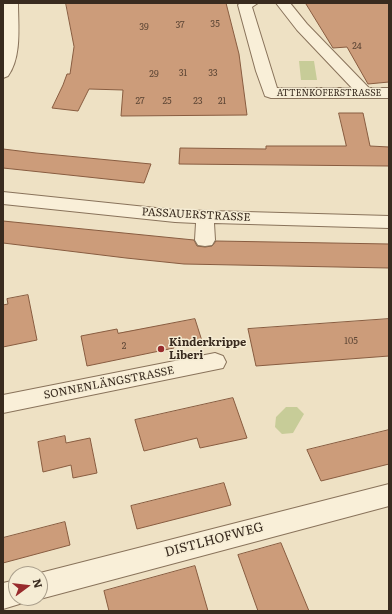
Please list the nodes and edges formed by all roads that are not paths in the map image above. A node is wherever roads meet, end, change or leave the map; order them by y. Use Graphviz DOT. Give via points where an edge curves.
graph roads {
  1 [pos="11,3"];
  2 [pos="251,3"];
  3 [pos="283,3"];
  4 [pos="7,36"];
  5 [pos="3,73"];
  6 [pos="389,93"];
  7 [pos="366,94"];
  8 [pos="3,198"];
  9 [pos="205,217"];
  10 [pos="389,222"];
  11 [pos="205,240"];
  12 [pos="215,362"];
  13 [pos="3,404"];
  14 [pos="389,494"];
  15 [pos="48,584"];
  1 -- 4 [label="street"];
  2 -- 7 [label="street, ATTENKOFERSTRASSE" via="245,5 248,19 263,74 271,93"];
  3 -- 7 [label="street" via="292,17 353,77"];
  4 -- 5 [label="street" via="8,61"];
  6 -- 7 [label="street, ATTENKOFERSTRASSE"];
  8 -- 9 [label="street, PASSAUERSTRASSE"];
  9 -- 10 [label="street, PASSAUERSTRASSE"];
  9 -- 11 [label="street"];
  12 -- 13 [label="street, SONNENLÄNGSTRASSE"];
  14 -- 15 [label="street, DISTLHOFWEG"];
}
